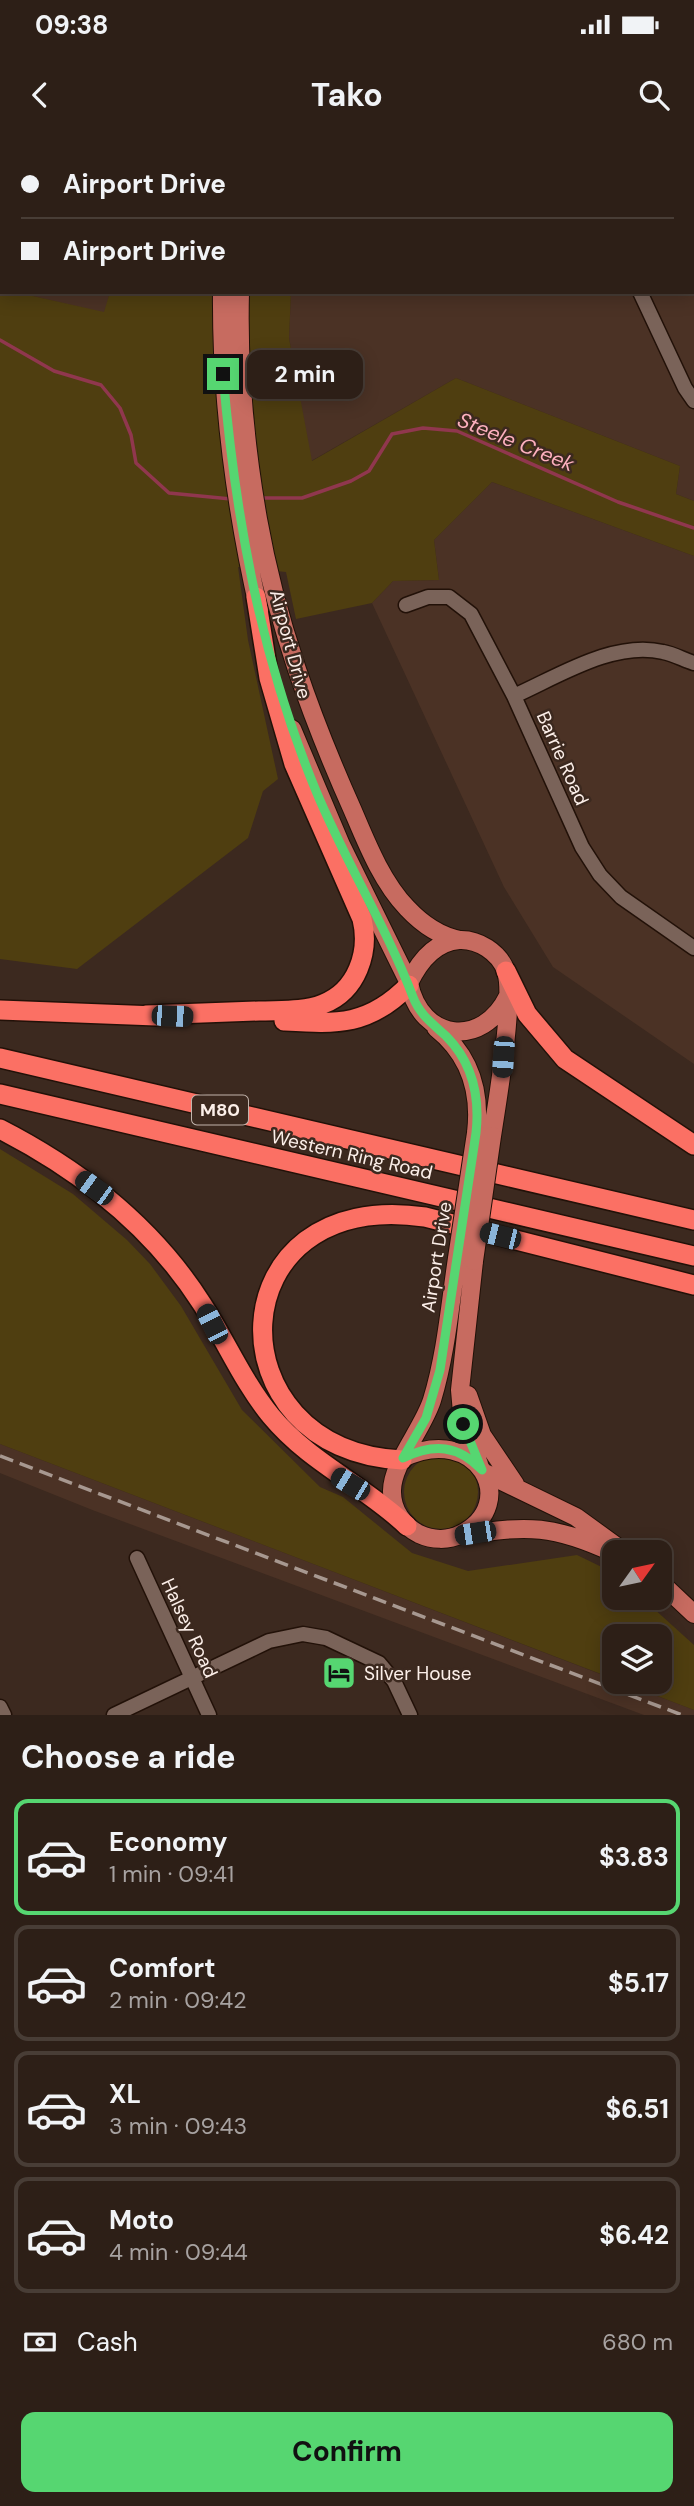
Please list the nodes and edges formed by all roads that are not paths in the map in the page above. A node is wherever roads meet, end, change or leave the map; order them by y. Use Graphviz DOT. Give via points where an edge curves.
graph roads {
  1 [pos="222,294"];
  2 [pos="240,294"];
  3 [pos="641,294"];
  4 [pos="694,401"];
  5 [pos="238,440"];
  6 [pos="260,573"];
  7 [pos="256,597"];
  8 [pos="406,605"];
  9 [pos="694,663"];
  10 [pos="514,696"];
  11 [pos="460,940"];
  12 [pos="694,948"];
  13 [pos="506,971"];
  14 [pos="409,984"];
  15 [pos="508,996"];
  16 [pos="0,1010"];
  17 [pos="146,1015"];
  18 [pos="435,1027"];
  19 [pos="0,1058"];
  20 [pos="0,1094"];
  21 [pos="0,1129"];
  22 [pos="484,1135"];
  23 [pos="694,1145"];
  24 [pos="694,1220"];
  25 [pos="694,1255"];
  26 [pos="465,1260"];
  27 [pos="694,1285"];
  28 [pos="461,1364"];
  29 [pos="403,1459"];
  30 [pos="482,1471"];
  31 [pos="516,1486"];
  32 [pos="407,1525"];
  33 [pos="457,1536"];
  34 [pos="608,1540"];
  35 [pos="602,1548"];
  36 [pos="137,1558"];
  37 [pos="672,1593"];
  38 [pos="694,1614"];
  39 [pos="192,1678"];
  40 [pos="0,1707"];
  41 [pos="4,1715"];
  42 [pos="114,1715"];
  43 [pos="209,1715"];
  44 [pos="410,1715"];
  1 -- 5 [label="main road, Airport Drive"];
  2 -- 5 [label="main road, Airport Drive"];
  3 -- 4 [label="street"];
  5 -- 6 [label="main road, Airport Drive"];
  6 -- 7 [label="main road, Airport Drive"];
  6 -- 11 [label="main road, Airport Drive" via="320,735 385,877 421,921"];
  7 -- 14 [label="main road, Airport Drive" via="276,680 302,757"];
  7 -- 17 [label="highway" via="270,678 294,764 362,919 361,963 337,996 311,1008"];
  8 -- 10 [label="street, Barrie Road" via="428,597 449,597 471,614"];
  9 -- 10 [label="street" via="662,651 627,651"];
  10 -- 12 [label="street, Barrie Road" via="582,847 600,875 621,897"];
  11 -- 13 [label="main road" via="485,947"];
  11 -- 14 [label="main road" via="436,948 418,966"];
  13 -- 15 [label="main road"];
  13 -- 23 [label="highway" via="533,1024 565,1059"];
  14 -- 17 [label="highway" via="380,1011 340,1022"];
  14 -- 18 [label="main road" via="417,1007"];
  15 -- 18 [label="main road" via="476,1027 450,1031"];
  15 -- 22 [label="main road, Airport Drive"];
  16 -- 17 [label="highway"];
  18 -- 22 [label="main road, Airport Drive" via="459,1052 470,1072"];
  19 -- 24 [label="highway, Western Ring Road / M80"];
  20 -- 25 [label="highway, Western Ring Road / M80"];
  21 -- 32 [label="highway" via="84,1181 151,1239 203,1305 259,1400 280,1426 319,1463"];
  22 -- 26 [label="main road, Airport Drive, bridge"];
  26 -- 28 [label="main road, Airport Drive"];
  26 -- 29 [label="main road, Airport Drive" via="436,1387 426,1418"];
  27 -- 29 [label="highway" via="395,1212 354,1216 315,1233 288,1258 268,1295 262,1332 269,1369 292,1410 321,1435 362,1456"];
  28 -- 30 [label="main road, Airport Drive" via="463,1424"];
  28 -- 31 [label="main road" via="479,1428"];
  29 -- 30 [label="main road" via="442,1447 461,1453"];
  29 -- 32 [label="main road" via="392,1490 397,1512"];
  30 -- 31 [label="main road"];
  30 -- 33 [label="main road" via="489,1488 487,1505 477,1522"];
  31 -- 34 [label="main road"];
  32 -- 33 [label="main road" via="436,1539"];
  33 -- 35 [label="main road" via="510,1527 535,1528"];
  36 -- 39 [label="street, Halsey Road"];
  37 -- 38 [label="main road"];
  39 -- 42 [label="street"];
  39 -- 43 [label="street, Halsey Road"];
  39 -- 44 [label="street" via="279,1637 312,1634 379,1663 394,1681"];
  40 -- 41 [label="street"];
}
